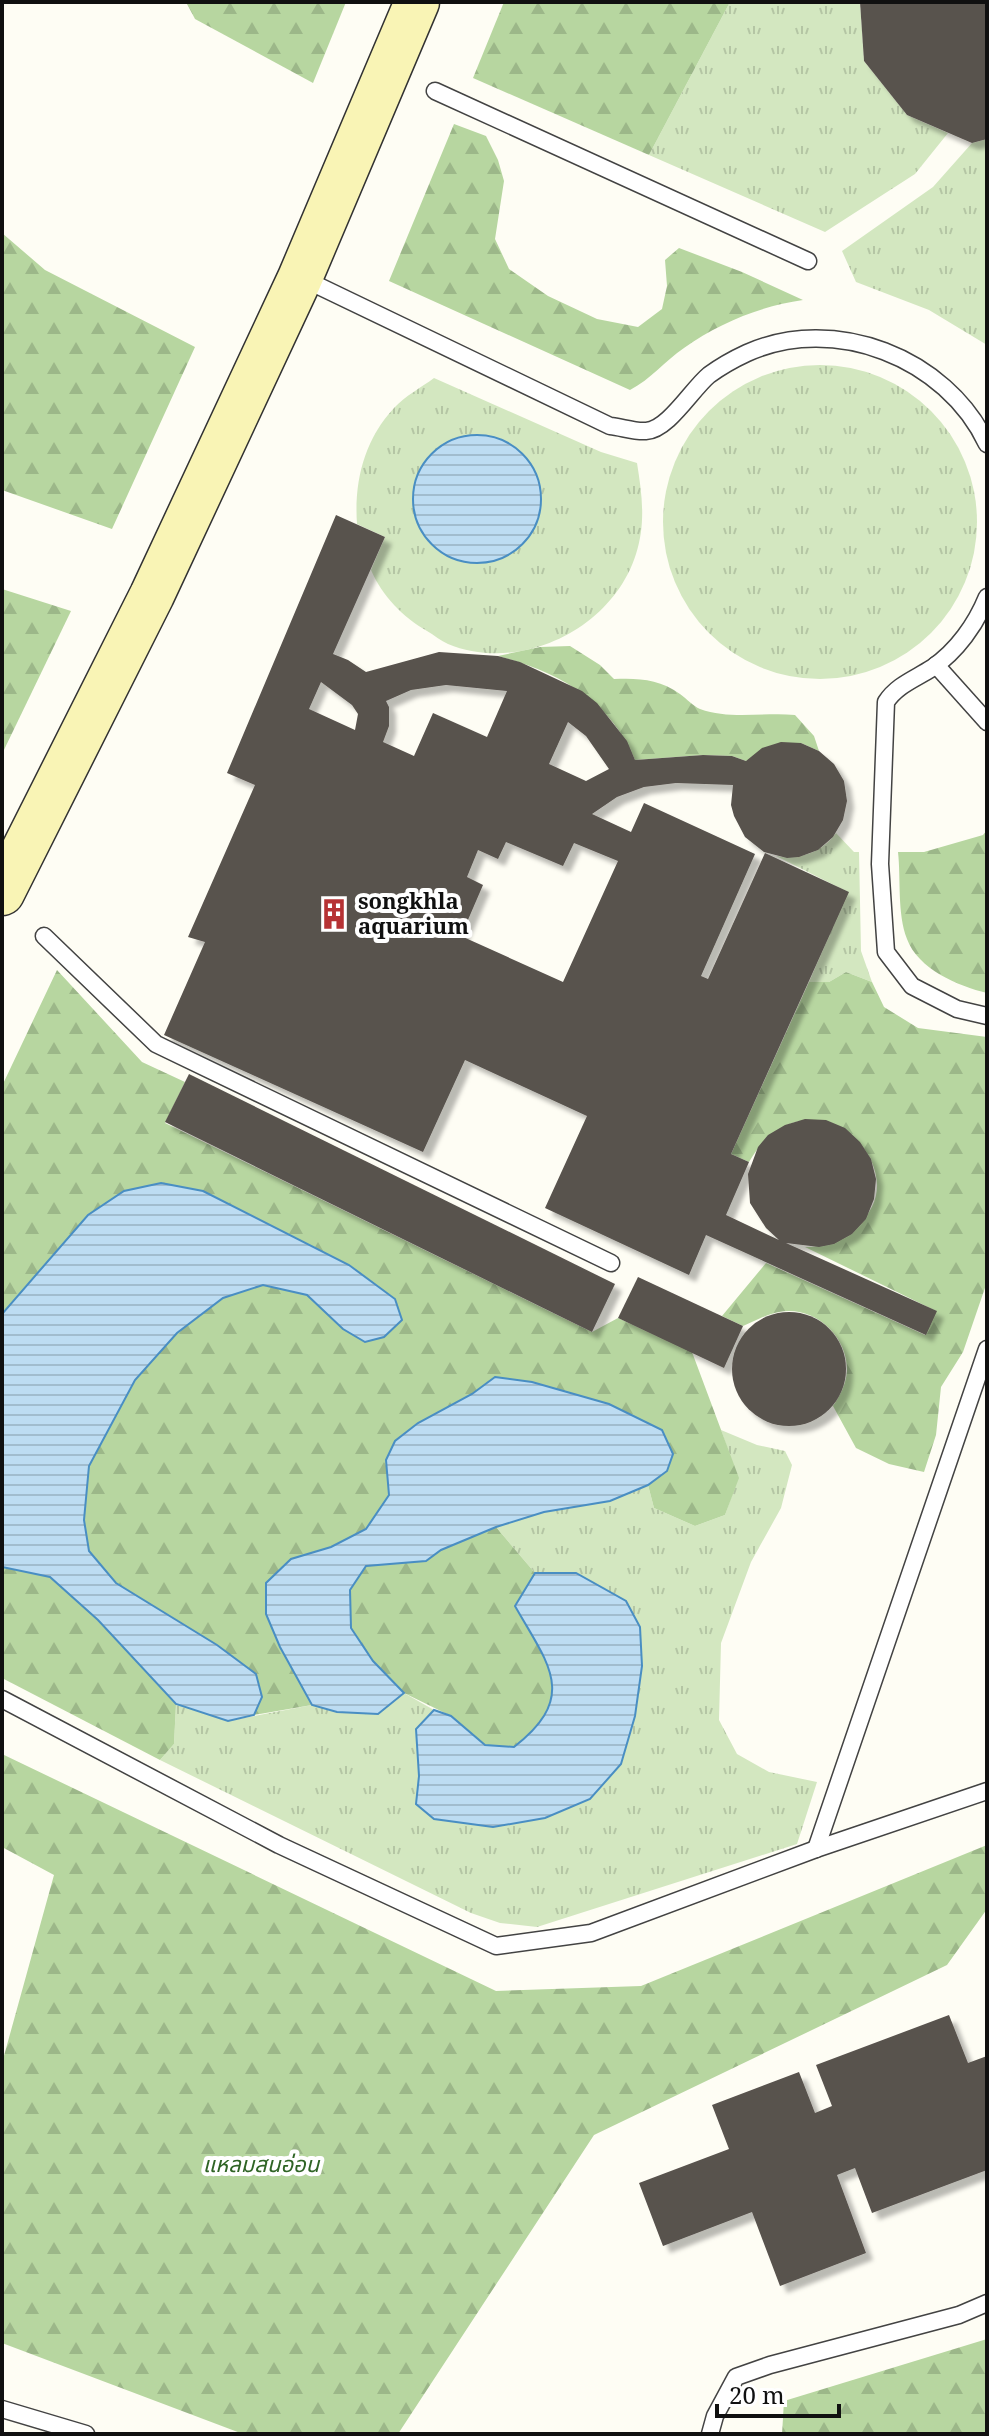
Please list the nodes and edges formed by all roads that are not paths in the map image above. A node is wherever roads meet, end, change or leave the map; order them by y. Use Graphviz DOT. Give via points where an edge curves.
graph roads {
  1 [pos="417,2"];
  2 [pos="435,91"];
  3 [pos="808,261"];
  4 [pos="300,278"];
  5 [pos="987,444"];
  6 [pos="987,597"];
  7 [pos="936,665"];
  8 [pos="987,722"];
  9 [pos="2,893"];
  10 [pos="44,936"];
  11 [pos="987,1016"];
  12 [pos="611,1263"];
  13 [pos="987,1349"];
  14 [pos="2,1699"];
  15 [pos="987,1791"];
  16 [pos="816,1849"];
  17 [pos="987,2303"];
  18 [pos="2,2409"];
  19 [pos="86,2434"];
  20 [pos="710,2434"];
  1 -- 4 [label="street"];
  2 -- 3 [label="lane"];
  4 -- 5 [label="lane" via="610,426 648,431 660,427 689,394 727,364 782,341 822,338 899,357 934,378 963,407"];
  4 -- 9 [label="street" via="152,595"];
  6 -- 7 [label="lane" via="961,641"];
  7 -- 8 [label="lane"];
  7 -- 11 [label="lane" via="894,690 886,702 880,864 886,952 912,986 957,1009"];
  10 -- 12 [label="lane" via="156,1044"];
  13 -- 16 [label="lane"];
  14 -- 16 [label="lane" via="279,1845 496,1946 591,1933"];
  15 -- 16 [label="lane"];
  17 -- 20 [label="lane" via="736,2377"];
  18 -- 19 [label="lane"];
}
